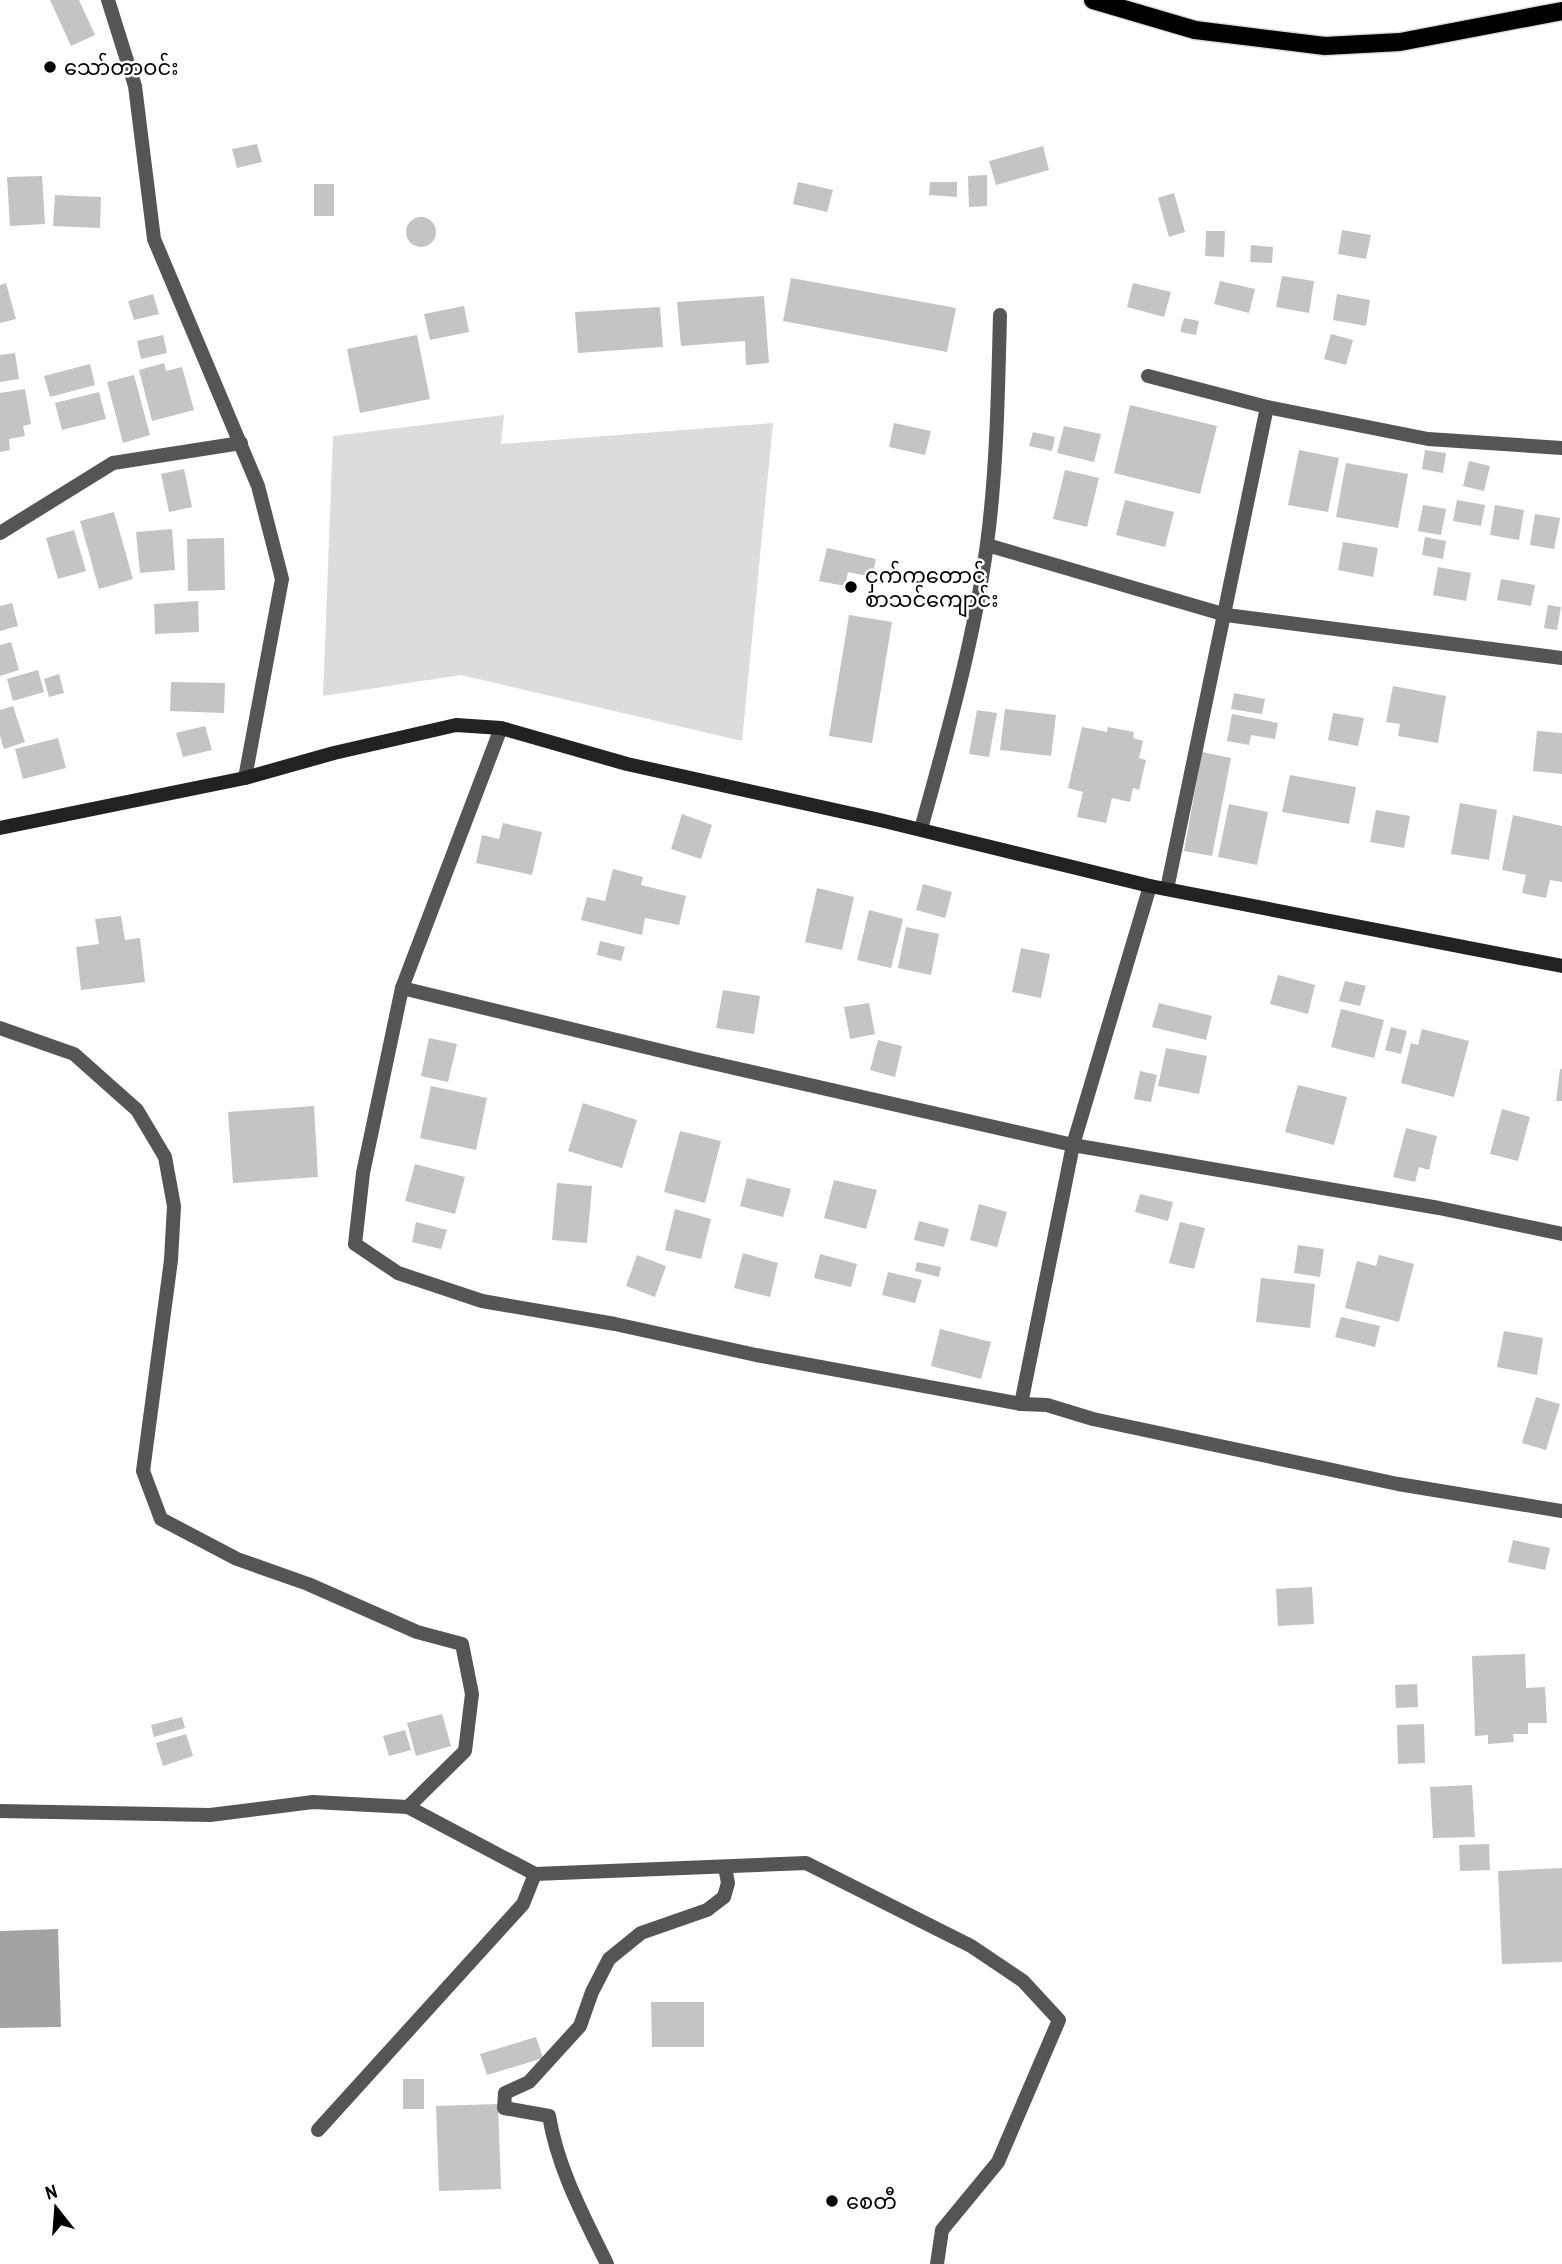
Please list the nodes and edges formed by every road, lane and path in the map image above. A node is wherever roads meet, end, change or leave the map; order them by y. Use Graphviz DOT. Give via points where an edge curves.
graph roads {
  1 [pos="108,0"];
  2 [pos="1093,0"];
  3 [pos="1562,11"];
  4 [pos="1000,315"];
  5 [pos="1147,376"];
  6 [pos="1267,407"];
  7 [pos="240,443"];
  8 [pos="1562,448"];
  9 [pos="0,533"];
  10 [pos="987,545"];
  11 [pos="1226,615"];
  12 [pos="1562,658"];
  13 [pos="501,727"];
  14 [pos="245,778"];
  15 [pos="0,828"];
  16 [pos="921,829"];
  17 [pos="1150,886"];
  18 [pos="1167,889"];
  19 [pos="1562,966"];
  20 [pos="402,988"];
  21 [pos="0,1028"];
  22 [pos="1073,1145"];
  23 [pos="1562,1234"];
  24 [pos="1021,1404"];
  25 [pos="1562,1511"];
  26 [pos="408,1807"];
  27 [pos="0,1811"];
  28 [pos="725,1867"];
  29 [pos="535,1874"];
  30 [pos="318,2130"];
  31 [pos="607,2264"];
  32 [pos="937,2264"];
  1 -- 7 [label="street" via="135,86 154,239"];
  2 -- 3 [label="main road" via="1195,30 1325,46 1400,42"];
  4 -- 10 [label="street" via="996,448"];
  5 -- 6 [label="street"];
  6 -- 8 [label="street" via="1428,439"];
  6 -- 11 [label="street"];
  7 -- 9 [label="street" via="114,463"];
  7 -- 14 [label="street" via="258,486 282,579"];
  10 -- 11 [label="street"];
  10 -- 16 [label="street" via="958,697"];
  11 -- 12 [label="street"];
  11 -- 18 [label="street"];
  13 -- 14 [label="main road" via="456,725"];
  13 -- 16 [label="main road" via="627,764"];
  13 -- 20 [label="street"];
  14 -- 15 [label="main road"];
  16 -- 17 [label="main road"];
  17 -- 18 [label="main road"];
  17 -- 22 [label="street"];
  18 -- 19 [label="main road"];
  20 -- 22 [label="street"];
  20 -- 24 [label="street" via="363,1173 355,1244 398,1273 482,1301"];
  21 -- 26 [label="street" via="74,1054 136,1110 165,1157 174,1206 171,1260 143,1472 161,1519 237,1559 308,1584 417,1632 462,1644 472,1695 465,1751"];
  22 -- 23 [label="street" via="1439,1208"];
  22 -- 24 [label="street"];
  24 -- 25 [label="street" via="1046,1405 1398,1485"];
  26 -- 27 [label="street" via="313,1802 211,1815"];
  26 -- 29 [label="street"];
  28 -- 29 [label="street"];
  28 -- 31 [label="street" via="728,1883 724,1897 707,1910 641,1933 609,1959 580,2026 529,2082 505,2093 504,2108 549,2116 569,2187"];
  28 -- 32 [label="street" via="806,1863 971,1946 1023,1981 1059,2020 998,2162 942,2230"];
  29 -- 30 [label="street" via="523,1905"];
}
